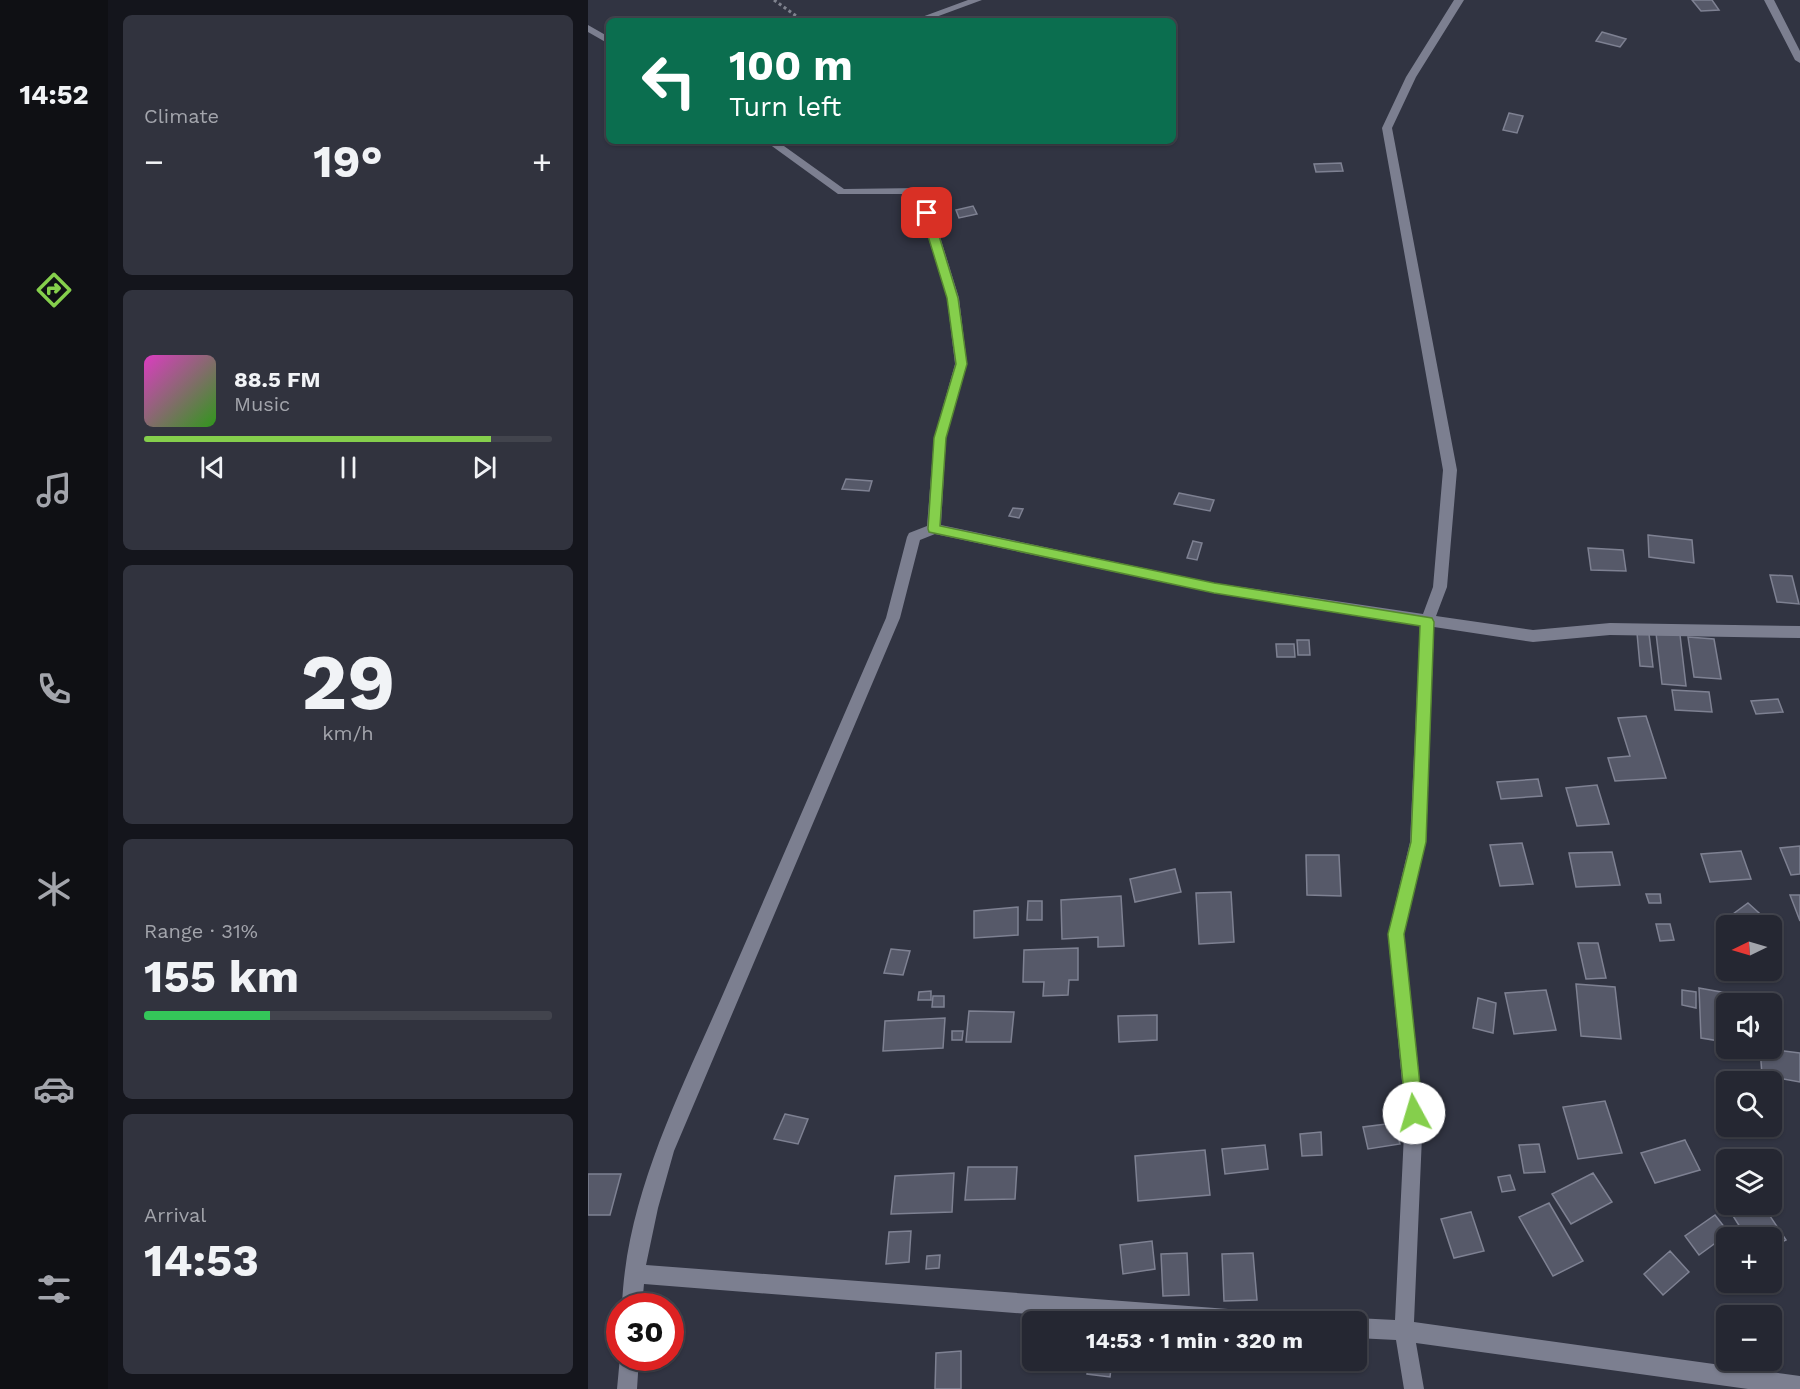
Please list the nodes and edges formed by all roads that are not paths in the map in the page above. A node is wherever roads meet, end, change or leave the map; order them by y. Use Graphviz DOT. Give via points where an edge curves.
graph roads {
  1 [pos="977,0"];
  2 [pos="1459,0"];
  3 [pos="1769,0"];
  4 [pos="925,18"];
  5 [pos="588,28"];
  6 [pos="606,39"];
  7 [pos="1800,60"];
  8 [pos="774,144"];
  9 [pos="934,529"];
  10 [pos="1427,622"];
  11 [pos="1800,632"];
  12 [pos="634,1274"];
  13 [pos="633,1293"];
  14 [pos="1123,1311"];
  15 [pos="1367,1329"];
  16 [pos="1404,1331"];
  17 [pos="628,1371"];
  18 [pos="1800,1386"];
  19 [pos="627,1389"];
  20 [pos="1414,1389"];
  1 -- 4 [label="street"];
  2 -- 10 [label="street" via="1411,77 1387,128 1450,471 1440,587"];
  3 -- 7 [label="street"];
  5 -- 6 [label="street"];
  8 -- 9 [label="street" via="842,192 920,191 953,298 961,364 940,438"];
  9 -- 10 [label="street" via="1214,588"];
  9 -- 12 [label="street" via="914,537 892,618 665,1150 646,1212"];
  10 -- 11 [label="street" via="1533,636 1610,629"];
  10 -- 16 [label="street" via="1418,842 1396,934 1414,1113"];
  12 -- 13 [label="street"];
  12 -- 14 [label="street"];
  15 -- 16 [label="street"];
  16 -- 18 [label="street"];
  16 -- 20 [label="street"];
  17 -- 19 [label="street"];
}
